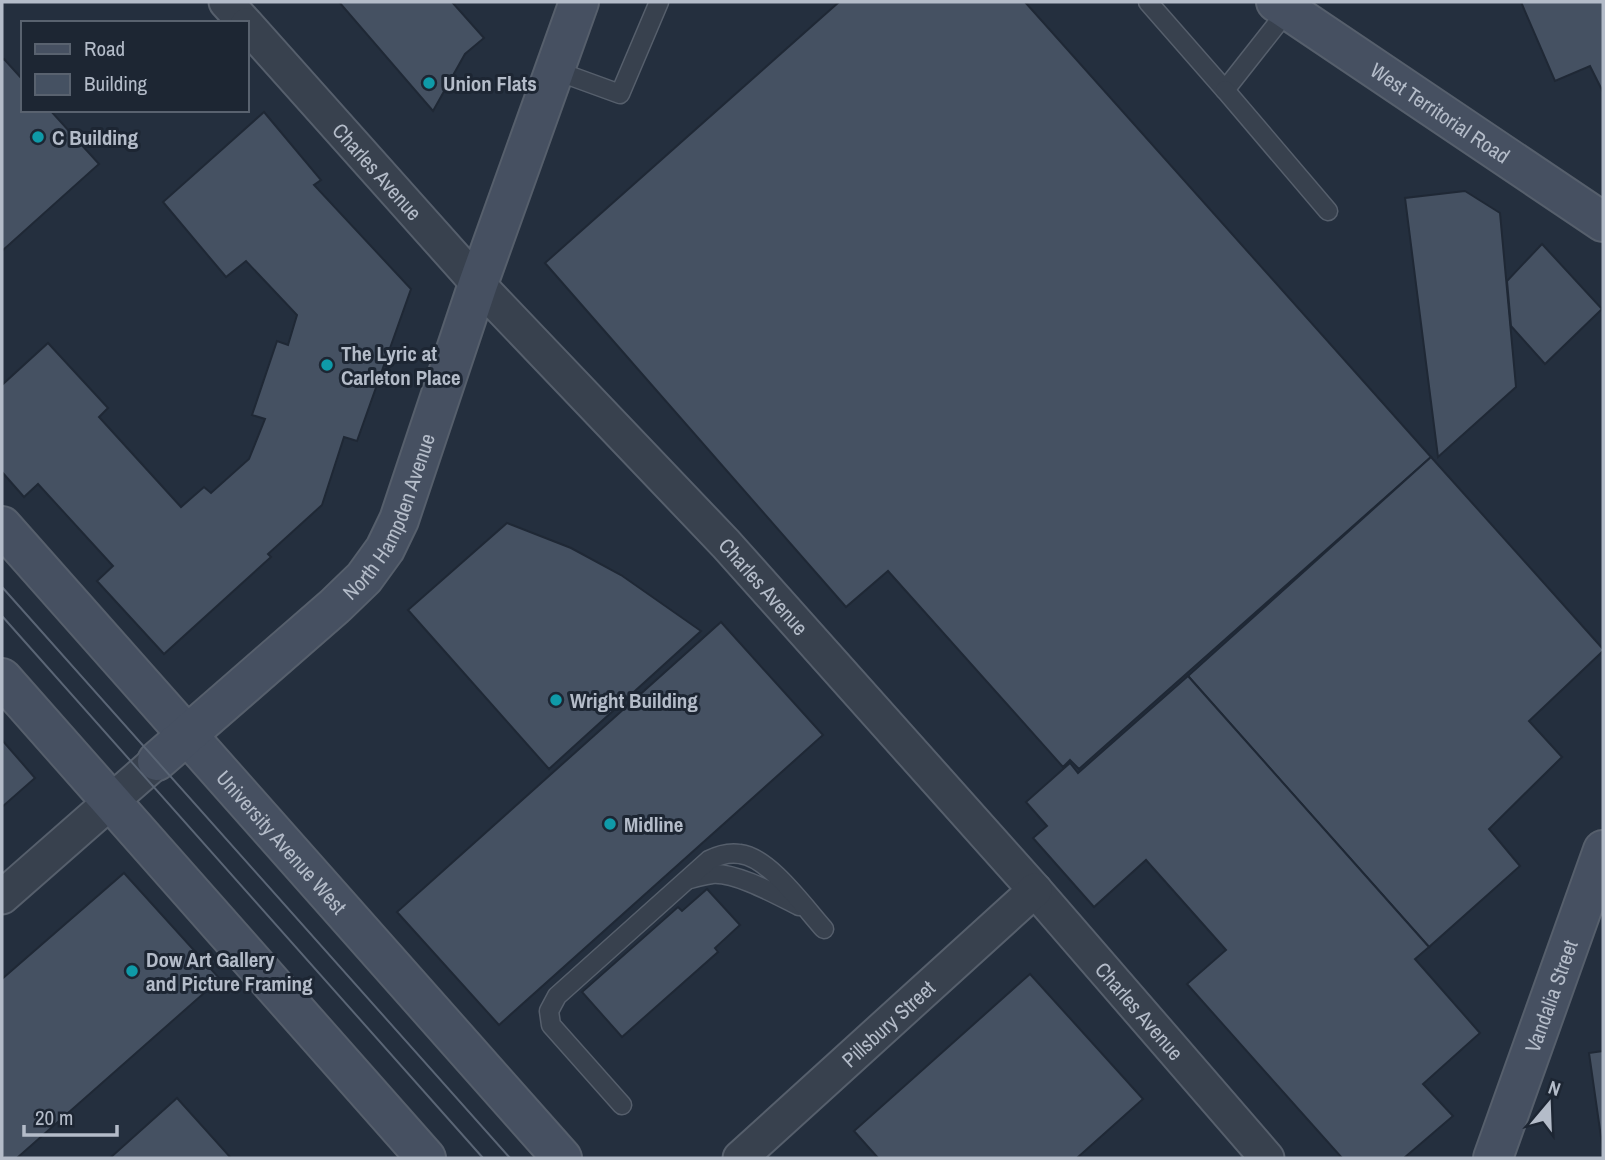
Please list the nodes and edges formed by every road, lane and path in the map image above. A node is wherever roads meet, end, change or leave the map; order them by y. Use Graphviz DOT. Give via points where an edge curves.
graph roads {
  1 [pos="226,2"];
  2 [pos="579,2"];
  3 [pos="659,2"];
  4 [pos="1148,2"];
  5 [pos="1282,6"];
  6 [pos="243,21"];
  7 [pos="248,26"];
  8 [pos="554,70"];
  9 [pos="1226,90"];
  10 [pos="1328,211"];
  11 [pos="1603,222"];
  12 [pos="478,284"];
  13 [pos="2,526"];
  14 [pos="2,678"];
  15 [pos="187,736"];
  16 [pos="157,761"];
  17 [pos="111,801"];
  18 [pos="1603,850"];
  19 [pos="688,879"];
  20 [pos="1035,890"];
  21 [pos="2,897"];
  22 [pos="808,911"];
  23 [pos="824,929"];
  24 [pos="622,1105"];
  25 [pos="1498,1155"];
  26 [pos="426,1158"];
  27 [pos="562,1158"];
  28 [pos="740,1158"];
  29 [pos="1267,1158"];
  1 -- 6 [label="street, Charles Avenue"];
  2 -- 8 [label="street, North Hampden Avenue"];
  3 -- 8 [label="lane" via="620,94"];
  4 -- 9 [label="lane"];
  5 -- 9 [label="lane"];
  5 -- 11 [label="street, West Territorial Road"];
  7 -- 12 [label="street, Charles Avenue"];
  8 -- 12 [label="street, North Hampden Avenue"];
  9 -- 10 [label="lane"];
  12 -- 15 [label="street, North Hampden Avenue" via="399,520 384,550 342,600"];
  12 -- 20 [label="street, Charles Avenue" via="726,544"];
  13 -- 15 [label="street, University Avenue West"];
  14 -- 17 [label="street"];
  15 -- 16 [label="street, North Hampden Avenue"];
  15 -- 27 [label="street, University Avenue West"];
  16 -- 17 [label="street, North Hampden Avenue"];
  17 -- 21 [label="street, North Hampden Avenue"];
  17 -- 26 [label="street"];
  18 -- 25 [label="street, Vandalia Street"];
  19 -- 22 [label="lane" via="714,873 732,877"];
  19 -- 22 [label="lane" via="709,860 742,853 772,871"];
  19 -- 24 [label="lane" via="557,996 549,1011 551,1025"];
  20 -- 28 [label="street, Pillsbury Street"];
  20 -- 29 [label="street, Charles Avenue"];
  22 -- 23 [label="lane"];
}
